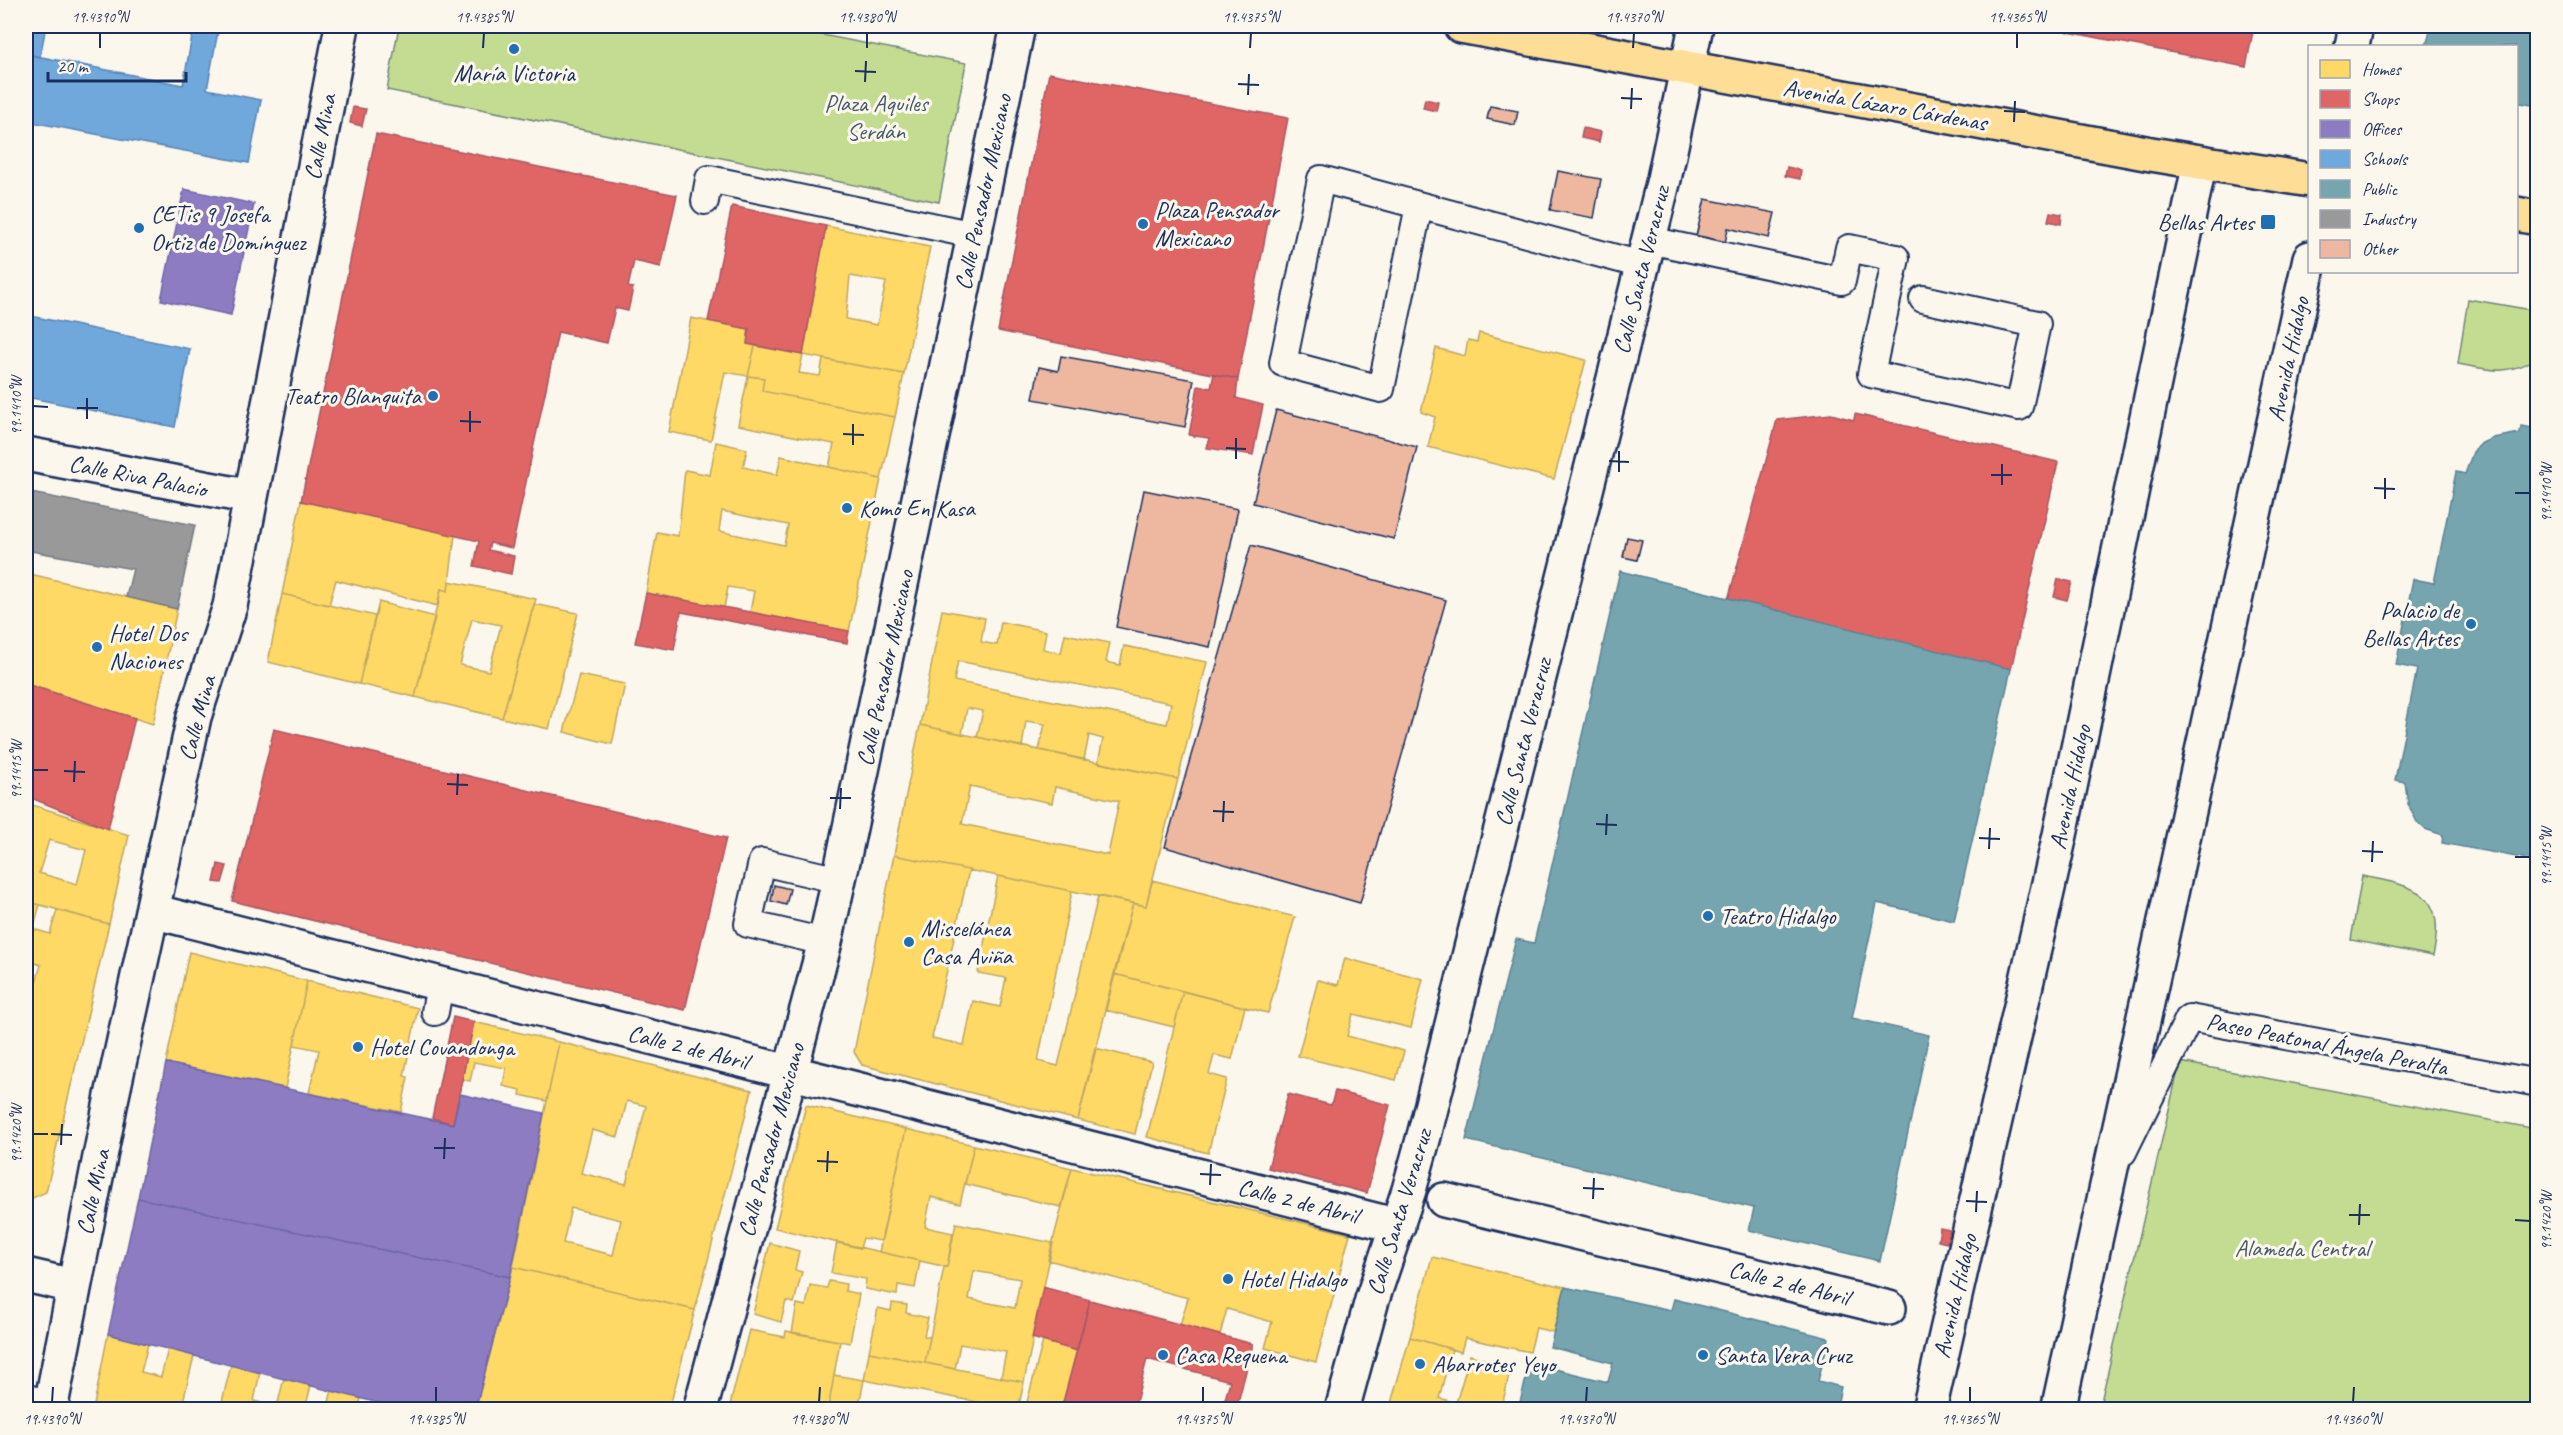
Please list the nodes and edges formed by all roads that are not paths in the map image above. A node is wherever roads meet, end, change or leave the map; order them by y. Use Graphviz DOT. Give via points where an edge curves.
graph roads {
  1 [pos="342,26"];
  2 [pos="1018,26"];
  3 [pos="1461,26"];
  4 [pos="1696,26"];
  5 [pos="2356,26"];
  6 [pos="2352,45"];
  7 [pos="1688,70"];
  8 [pos="2200,162"];
  9 [pos="2308,180"];
  10 [pos="707,190"];
  11 [pos="1419,206"];
  12 [pos="2518,214"];
  13 [pos="2538,218"];
  14 [pos="974,235"];
  15 [pos="1645,253"];
  16 [pos="2308,267"];
  17 [pos="1923,299"];
  18 [pos="26,454"];
  19 [pos="251,497"];
  20 [pos="839,880"];
  21 [pos="152,911"];
  22 [pos="825,942"];
  23 [pos="789,1073"];
  24 [pos="2538,1083"];
  25 [pos="2108,1182"];
  26 [pos="1444,1200"];
  27 [pos="1398,1226"];
  28 [pos="26,1275"];
  29 [pos="73,1286"];
  30 [pos="1888,1308"];
  31 [pos="42,1404"];
  32 [pos="700,1410"];
  33 [pos="1342,1410"];
  34 [pos="1929,1410"];
  35 [pos="2058,1410"];
  1 -- 19 [label="street, Calle Mina"];
  2 -- 14 [label="street, Calle Pensador Mexicano"];
  3 -- 7 [label="main road, Avenida Lázaro Cárdenas"];
  4 -- 7 [label="street, Calle Santa Veracruz"];
  5 -- 6 [label="street"];
  7 -- 8 [label="main road, Avenida Lázaro Cárdenas"];
  7 -- 15 [label="street, Calle Santa Veracruz"];
  8 -- 9 [label="main road, Avenida Lázaro Cárdenas"];
  8 -- 34 [label="street, Avenida Hidalgo" via="2060,835"];
  10 -- 14 [label="lane"];
  11 -- 11 [label="lane" via="1321,179 1283,363 1381,389"];
  11 -- 15 [label="lane"];
  12 -- 13 [label="main road"];
  14 -- 20 [label="street, Calle Pensador Mexicano"];
  15 -- 17 [label="lane" via="1842,281 1849,248 1896,258 1871,374 2019,407 2037,324"];
  15 -- 27 [label="street, Calle Santa Veracruz" via="1424,1136"];
  16 -- 25 [label="street, Avenida Hidalgo"];
  18 -- 19 [label="street, Calle Riva Palacio"];
  19 -- 21 [label="street, Calle Mina" via="231,606 194,717"];
  20 -- 22 [label="street, Calle Pensador Mexicano"];
  20 -- 22 [label="lane" via="762,862 748,924"];
  21 -- 23 [label="street, Calle 2 de Abril" via="438,998"];
  21 -- 29 [label="street, Calle Mina"];
  22 -- 23 [label="street, Calle Pensador Mexicano"];
  23 -- 27 [label="street, Calle 2 de Abril"];
  23 -- 32 [label="street, Calle Pensador Mexicano"];
  24 -- 25 [label="lane, Paseo Peatonal Ángela Peralta" via="2189,1018"];
  25 -- 35 [label="street, Avenida Hidalgo"];
  26 -- 30 [label="street, Calle 2 de Abril"];
  27 -- 33 [label="street, Calle Santa Veracruz" via="1372,1300"];
  28 -- 29 [label="street"];
  29 -- 31 [label="street, Calle Mina"];
}
